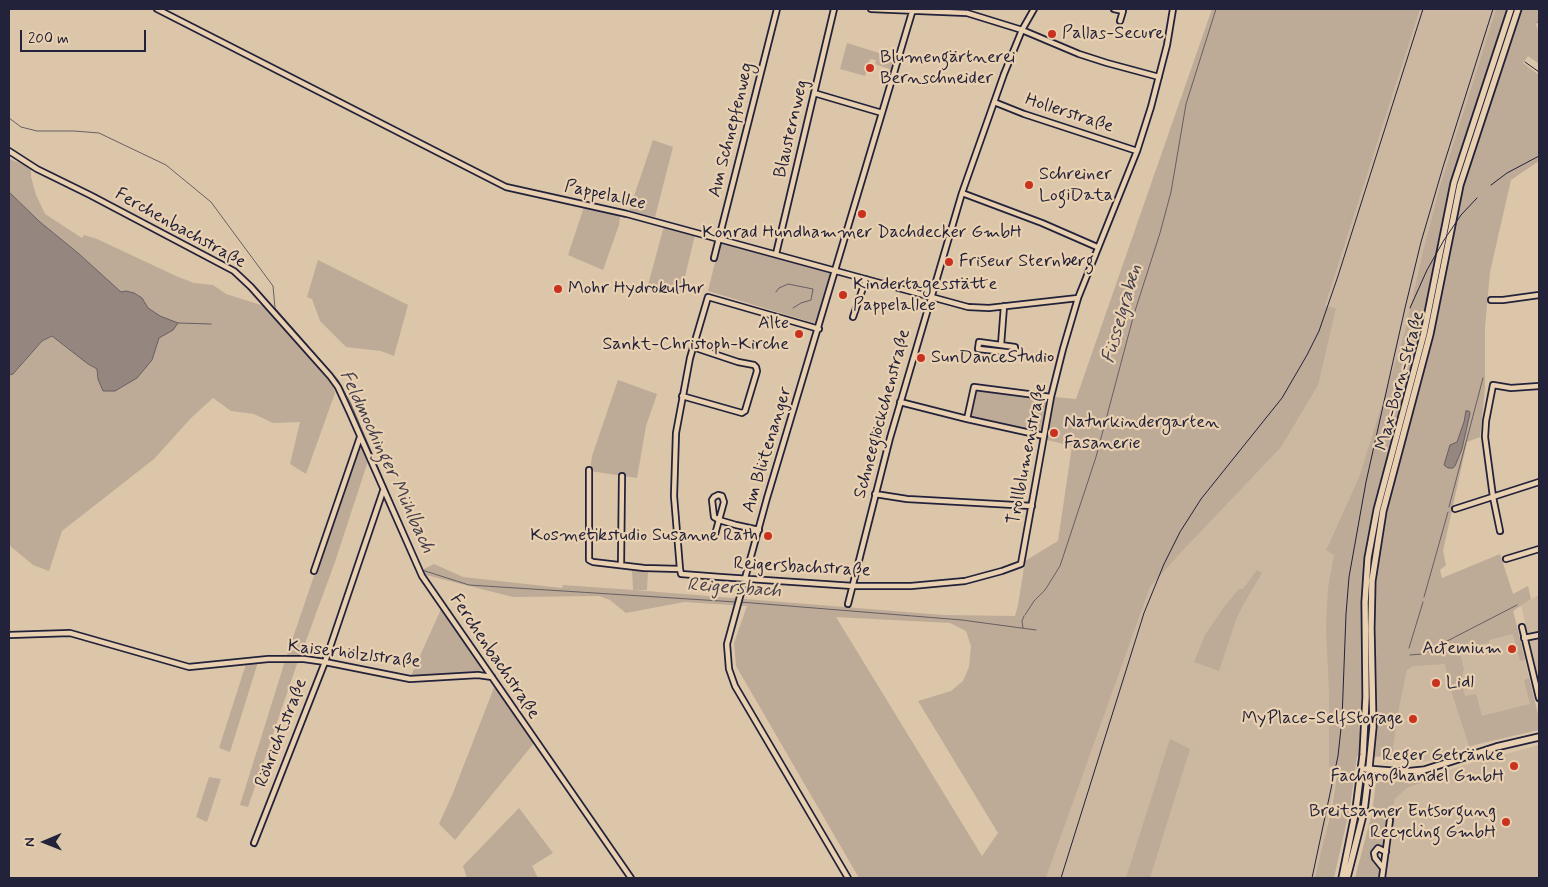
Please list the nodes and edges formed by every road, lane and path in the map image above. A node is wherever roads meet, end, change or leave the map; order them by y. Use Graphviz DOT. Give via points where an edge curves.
graph roads {
  1 [pos="157,9"];
  2 [pos="777,9"];
  3 [pos="834,9"];
  4 [pos="871,9"];
  5 [pos="1034,9"];
  6 [pos="1114,9"];
  7 [pos="1173,9"];
  8 [pos="1511,9"];
  9 [pos="1518,9"];
  10 [pos="913,10"];
  11 [pos="1123,10"];
  12 [pos="1120,21"];
  13 [pos="1022,30"];
  14 [pos="1158,76"];
  15 [pos="814,94"];
  16 [pos="994,102"];
  17 [pos="882,113"];
  18 [pos="9,151"];
  19 [pos="1137,151"];
  20 [pos="962,193"];
  21 [pos="719,240"];
  22 [pos="1097,247"];
  23 [pos="776,254"];
  24 [pos="714,258"];
  25 [pos="836,271"];
  26 [pos="866,279"];
  27 [pos="1539,295"];
  28 [pos="930,297"];
  29 [pos="1078,298"];
  30 [pos="1492,300"];
  31 [pos="1004,306"];
  32 [pos="853,317"];
  33 [pos="819,329"];
  34 [pos="1001,345"];
  35 [pos="693,347"];
  36 [pos="1539,386"];
  37 [pos="682,396"];
  38 [pos="1051,397"];
  39 [pos="900,402"];
  40 [pos="967,420"];
  41 [pos="1044,436"];
  42 [pos="360,437"];
  43 [pos="589,470"];
  44 [pos="622,476"];
  45 [pos="1539,482"];
  46 [pos="384,490"];
  47 [pos="875,494"];
  48 [pos="1493,497"];
  49 [pos="1032,506"];
  50 [pos="1455,509"];
  51 [pos="719,520"];
  52 [pos="759,530"];
  53 [pos="1500,531"];
  54 [pos="714,538"];
  55 [pos="1539,549"];
  56 [pos="1506,559"];
  57 [pos="1021,564"];
  58 [pos="621,565"];
  59 [pos="680,569"];
  60 [pos="314,572"];
  61 [pos="745,579"];
  62 [pos="853,586"];
  63 [pos="848,604"];
  64 [pos="1522,626"];
  65 [pos="9,635"];
  66 [pos="1539,635"];
  67 [pos="1524,638"];
  68 [pos="325,662"];
  69 [pos="484,667"];
  70 [pos="480,675"];
  71 [pos="492,677"];
  72 [pos="1539,698"];
  73 [pos="1539,737"];
  74 [pos="1362,769"];
  75 [pos="1369,770"];
  76 [pos="1390,820"];
  77 [pos="254,843"];
  78 [pos="1386,852"];
  79 [pos="1384,869"];
  80 [pos="631,878"];
  81 [pos="848,878"];
  82 [pos="1342,878"];
  83 [pos="1347,878"];
  84 [pos="1382,878"];
  1 -- 21 [label="street, Pappelallee" via="506,187 626,214"];
  2 -- 21 [label="street, Am Schnepfenweg"];
  3 -- 15 [label="street, Blausternweg"];
  4 -- 10 [label="street"];
  5 -- 13 [label="street, Schneeglöckchenstraße"];
  6 -- 11 [label="street"];
  7 -- 14 [label="street, Trollblumenstraße"];
  8 -- 74 [label="main road, Max-Born-Straße" via="1454,183 1424,333 1375,518 1366,595"];
  9 -- 75 [label="main road, Max-Born-Straße" via="1460,185 1430,334 1383,511 1372,594 1373,727"];
  10 -- 13 [label="street" via="967,13"];
  10 -- 17 [label="street, Am Blütenanger"];
  11 -- 12 [label="street"];
  13 -- 14 [label="street" via="1085,56"];
  13 -- 16 [label="street, Schneeglöckchenstraße"];
  14 -- 19 [label="street, Trollblumenstraße"];
  15 -- 17 [label="street"];
  15 -- 23 [label="street, Blausternweg"];
  16 -- 19 [label="street, Hollerstraße"];
  16 -- 20 [label="street, Schneeglöckchenstraße"];
  17 -- 25 [label="street, Am Blütenanger"];
  18 -- 42 [label="street, Ferchenbachstraße" via="37,169 234,271 330,376"];
  19 -- 22 [label="street, Trollblumenstraße"];
  20 -- 22 [label="street"];
  20 -- 28 [label="street, Schneeglöckchenstraße"];
  21 -- 23 [label="street, Pappelallee"];
  21 -- 24 [label="street, Am Schnepfenweg"];
  22 -- 29 [label="street, Trollblumenstraße"];
  23 -- 25 [label="street, Pappelallee"];
  25 -- 26 [label="street, Pappelallee"];
  25 -- 33 [label="street, Am Blütenanger"];
  26 -- 28 [label="street, Pappelallee"];
  26 -- 32 [label="street"];
  27 -- 30 [label="street"];
  28 -- 31 [label="street, Pappelallee" via="975,308"];
  28 -- 39 [label="street, Schneeglöckchenstraße"];
  29 -- 31 [label="street, Pappelallee"];
  29 -- 38 [label="street, Trollblumenstraße"];
  31 -- 34 [label="street"];
  33 -- 35 [label="street" via="708,296"];
  33 -- 52 [label="street, Am Blütenanger"];
  34 -- 34 [label="street" via="979,342 978,349 1015,353 1015,346"];
  35 -- 37 [label="street"];
  35 -- 37 [label="street" via="754,365 757,371 742,413"];
  36 -- 48 [label="street" via="1511,388 1493,385 1485,437"];
  37 -- 59 [label="street" via="674,470"];
  38 -- 40 [label="street" via="974,387"];
  38 -- 41 [label="street, Trollblumenstraße"];
  39 -- 40 [label="street"];
  39 -- 47 [label="street, Schneeglöckchenstraße"];
  40 -- 41 [label="street"];
  41 -- 49 [label="street, Trollblumenstraße"];
  42 -- 46 [label="street, Ferchenbachstraße"];
  42 -- 60 [label="street"];
  43 -- 58 [label="street, Reigersbachstraße" via="589,560"];
  44 -- 58 [label="street"];
  45 -- 48 [label="street"];
  46 -- 68 [label="street, Röhrichtstraße"];
  46 -- 69 [label="street, Ferchenbachstraße" via="422,576"];
  47 -- 49 [label="street" via="907,499"];
  47 -- 62 [label="street, Schneeglöckchenstraße"];
  48 -- 50 [label="street"];
  48 -- 53 [label="street"];
  49 -- 57 [label="street, Trollblumenstraße"];
  51 -- 51 [label="street" via="714,517 712,500 718,495 724,502"];
  51 -- 52 [label="street"];
  51 -- 54 [label="street"];
  52 -- 61 [label="street, Am Blütenanger"];
  55 -- 56 [label="street"];
  57 -- 62 [label="street, Reigersbachstraße" via="964,581 911,586"];
  58 -- 59 [label="street, Reigersbachstraße"];
  59 -- 61 [label="street, Reigersbachstraße" via="681,574"];
  61 -- 62 [label="street, Reigersbachstraße"];
  61 -- 81 [label="street, Am Blütenanger" via="727,644 729,668 735,686"];
  62 -- 63 [label="street, Schneeglöckchenstraße"];
  64 -- 67 [label="street"];
  65 -- 68 [label="street, Kaiserhölzlstraße" via="70,633 188,667 279,659"];
  66 -- 67 [label="street"];
  67 -- 72 [label="street"];
  68 -- 70 [label="street, Kaiserhölzlstraße" via="410,679"];
  68 -- 77 [label="street, Röhrichtstraße"];
  69 -- 70 [label="street"];
  69 -- 71 [label="street, Ferchenbachstraße"];
  70 -- 71 [label="street, Kaiserhölzlstraße"];
  71 -- 80 [label="street, Ferchenbachstraße"];
  73 -- 75 [label="main road" via="1424,770"];
  74 -- 75 [label="main road"];
  74 -- 82 [label="main road, Max-Born-Straße"];
  75 -- 83 [label="main road, Max-Born-Straße" via="1364,811"];
  76 -- 78 [label="street"];
  78 -- 79 [label="street"];
  78 -- 79 [label="street" via="1378,848 1374,853"];
  79 -- 84 [label="street"];
}
